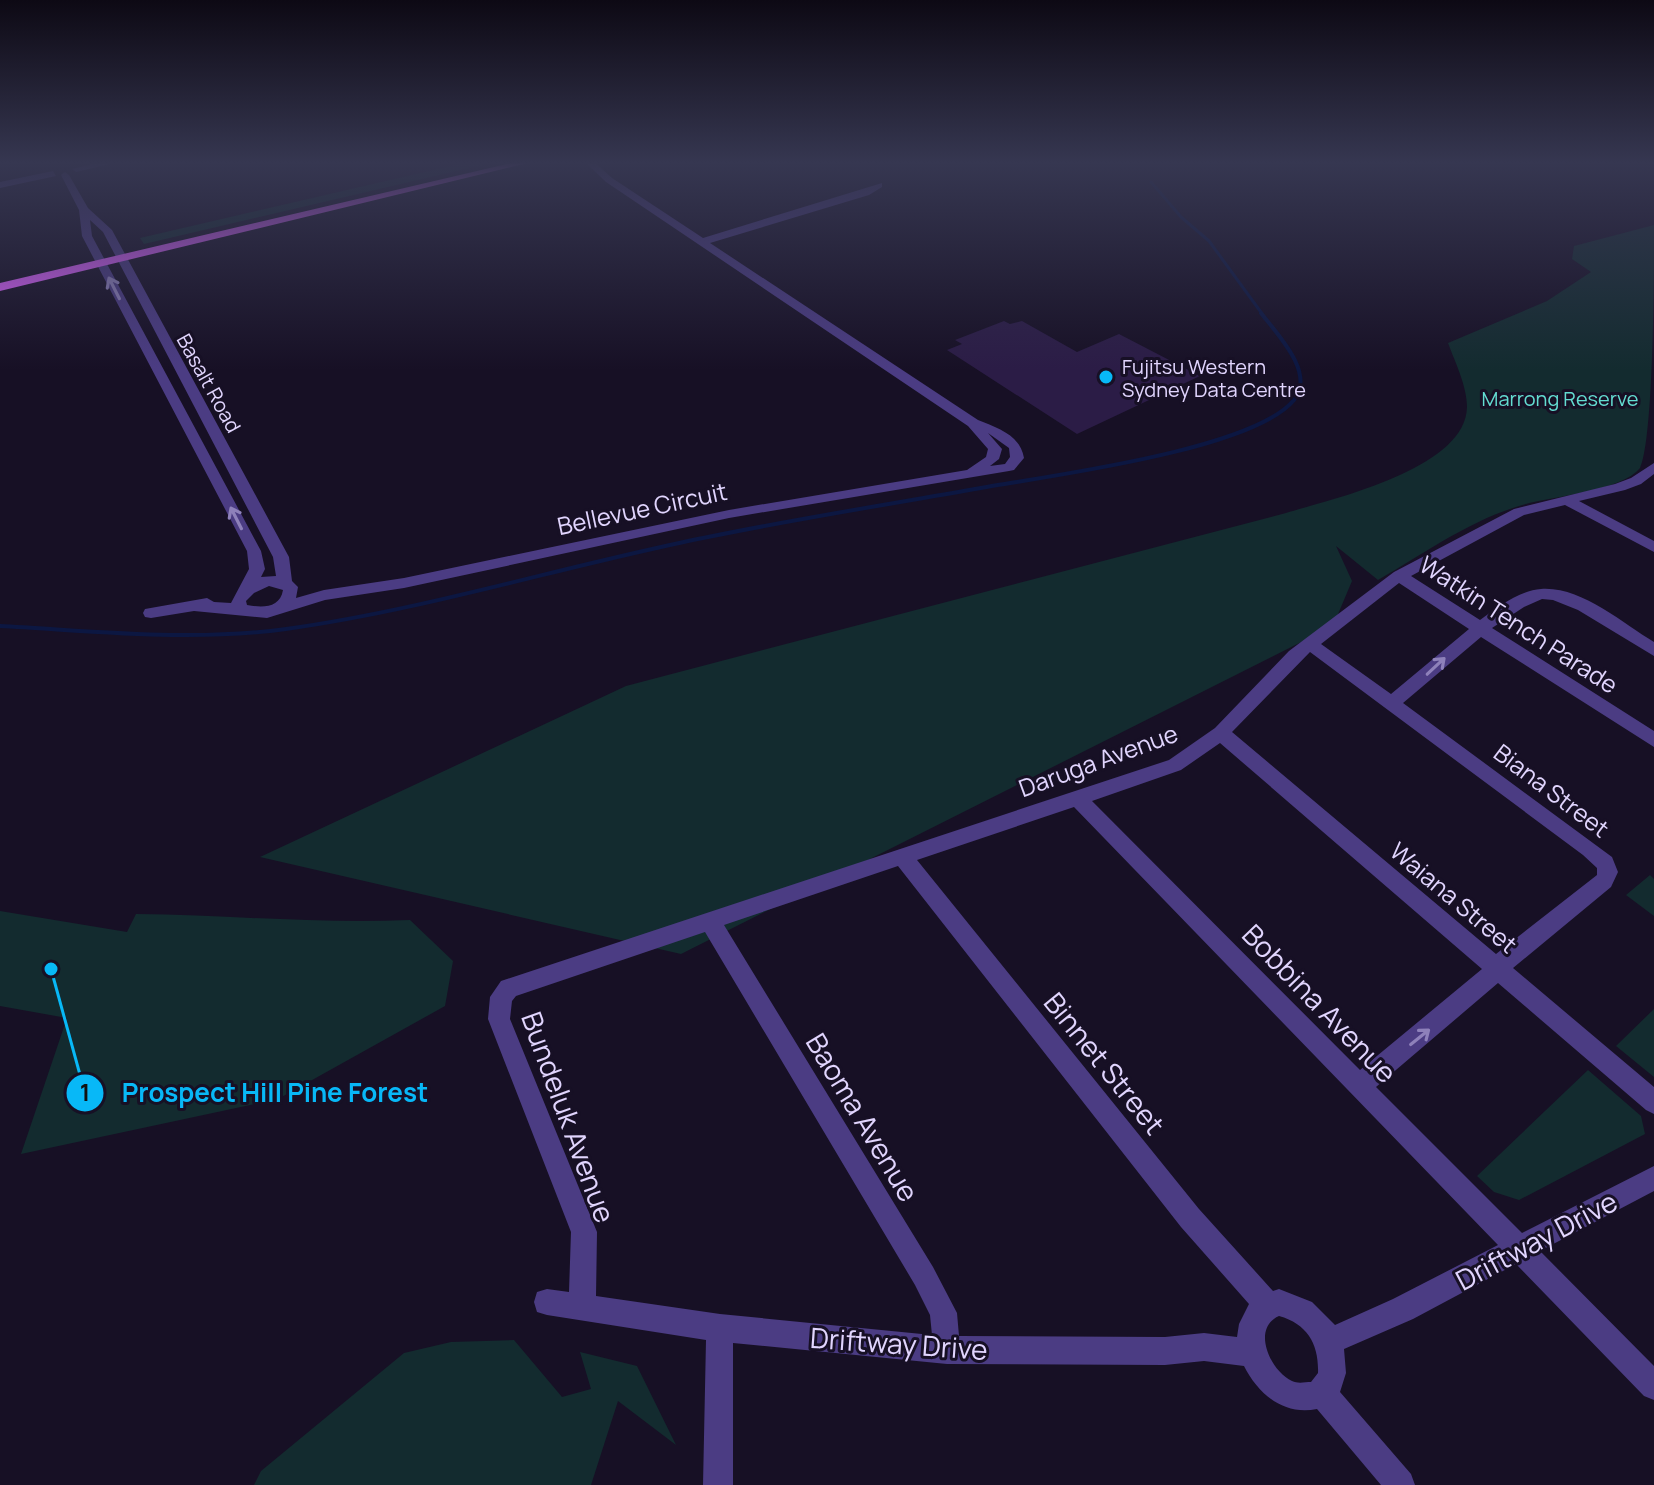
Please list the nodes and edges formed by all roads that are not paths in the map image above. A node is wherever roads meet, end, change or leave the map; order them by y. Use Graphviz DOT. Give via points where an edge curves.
graph roads {
  1 [pos="86,231"];
  2 [pos="108,231"];
  3 [pos="218,231"];
  4 [pos="224,231"];
  5 [pos="687,231"];
  6 [pos="738,231"];
  7 [pos="702,242"];
  8 [pos="120,255"];
  9 [pos="100,260"];
  10 [pos="0,281"];
  11 [pos="0,287"];
  12 [pos="166,346"];
  13 [pos="149,350"];
  14 [pos="973,423"];
  15 [pos="1654,467"];
  16 [pos="971,472"];
  17 [pos="1568,501"];
  18 [pos="1654,547"];
  19 [pos="1403,574"];
  20 [pos="286,584"];
  21 [pos="324,595"];
  22 [pos="243,597"];
  23 [pos="276,609"];
  24 [pos="151,613"];
  25 [pos="1484,625"];
  26 [pos="1310,644"];
  27 [pos="1654,650"];
  28 [pos="1391,703"];
  29 [pos="1654,730"];
  30 [pos="1221,733"];
  31 [pos="1654,740"];
  32 [pos="1077,798"];
  33 [pos="902,856"];
  34 [pos="711,922"];
  35 [pos="1497,967"];
  36 [pos="501,997"];
  37 [pos="1359,1086"];
  38 [pos="1654,1102"];
  39 [pos="1654,1178"];
  40 [pos="1520,1248"];
  41 [pos="547,1302"];
  42 [pos="1267,1304"];
  43 [pos="582,1305"];
  44 [pos="720,1328"];
  45 [pos="1330,1341"];
  46 [pos="947,1350"];
  47 [pos="1253,1353"];
  48 [pos="1654,1386"];
  49 [pos="1322,1393"];
  50 [pos="718,1485"];
  51 [pos="1400,1485"];
  1 -- 9 [label="street, Basalt Road"];
  2 -- 8 [label="street, Basalt Road"];
  3 -- 8 [label="main road"];
  4 -- 8 [label="main road"];
  5 -- 7 [label="street, Bellevue Circuit"];
  6 -- 7 [label="street"];
  7 -- 14 [label="street, Bellevue Circuit"];
  8 -- 9 [label="main road"];
  8 -- 12 [label="street, Basalt Road"];
  9 -- 10 [label="main road"];
  9 -- 11 [label="main road"];
  13 -- 9 [label="street, Basalt Road, one-way"];
  12 -- 13 [label="street"];
  12 -- 20 [label="street, Basalt Road" via="281,557"];
  22 -- 13 [label="street, Basalt Road, one-way" via="257,569 254,551"];
  14 -- 16 [label="street, Bellevue Circuit" via="995,449 992,459"];
  14 -- 16 [label="street, Bellevue Circuit" via="1012,442 1017,458 1002,470"];
  15 -- 17 [label="street, Daruga Avenue" via="1628,484"];
  16 -- 21 [label="street, Bellevue Circuit"];
  17 -- 18 [label="street"];
  17 -- 19 [label="street, Daruga Avenue" via="1505,518"];
  19 -- 25 [label="street, Watkin Tench Parade"];
  19 -- 26 [label="street, Daruga Avenue"];
  20 -- 21 [label="street, Bellevue Circuit"];
  20 -- 22 [label="street" via="270,581"];
  20 -- 23 [label="street" via="291,593"];
  21 -- 23 [label="street, Bellevue Circuit"];
  22 -- 23 [label="street, Bellevue Circuit" via="251,614"];
  22 -- 24 [label="street"];
  25 -- 27 [label="street" via="1535,595 1551,593"];
  28 -- 25 [label="street, one-way"];
  25 -- 29 [label="street, Watkin Tench Parade"];
  25 -- 31 [label="street, Watkin Tench Parade"];
  26 -- 28 [label="street, Biana Street"];
  26 -- 30 [label="street, Daruga Avenue"];
  28 -- 35 [label="street, Biana Street" via="1605,863 1604,881"];
  30 -- 32 [label="street, Daruga Avenue" via="1175,765"];
  30 -- 35 [label="street, Waiana Street"];
  32 -- 33 [label="street, Daruga Avenue"];
  32 -- 37 [label="street, Bobbina Avenue"];
  33 -- 34 [label="street, Daruga Avenue"];
  33 -- 42 [label="street, Binnet Street" via="1190,1218"];
  34 -- 36 [label="street, Daruga Avenue" via="525,981"];
  34 -- 46 [label="street, Baoma Avenue" via="924,1276 943,1313"];
  37 -- 35 [label="street, Biana Street, one-way" via="1487,981"];
  35 -- 38 [label="street, Waiana Street"];
  36 -- 43 [label="street, Bundeluk Avenue" via="499,1019 584,1232"];
  37 -- 40 [label="street, Bobbina Avenue"];
  39 -- 40 [label="street, Driftway Drive"];
  40 -- 45 [label="street, Driftway Drive"];
  40 -- 48 [label="street, Bobbina Avenue"];
  41 -- 43 [label="street, Driftway Drive"];
  42 -- 45 [label="street" via="1292,1305 1305,1312"];
  42 -- 47 [label="street" via="1252,1324"];
  43 -- 44 [label="street, Driftway Drive"];
  44 -- 46 [label="street, Driftway Drive"];
  44 -- 50 [label="street"];
  45 -- 49 [label="street" via="1331,1380"];
  46 -- 47 [label="street, Driftway Drive" via="1204,1347"];
  47 -- 49 [label="street" via="1282,1391 1308,1398"];
  49 -- 51 [label="street"];
}
